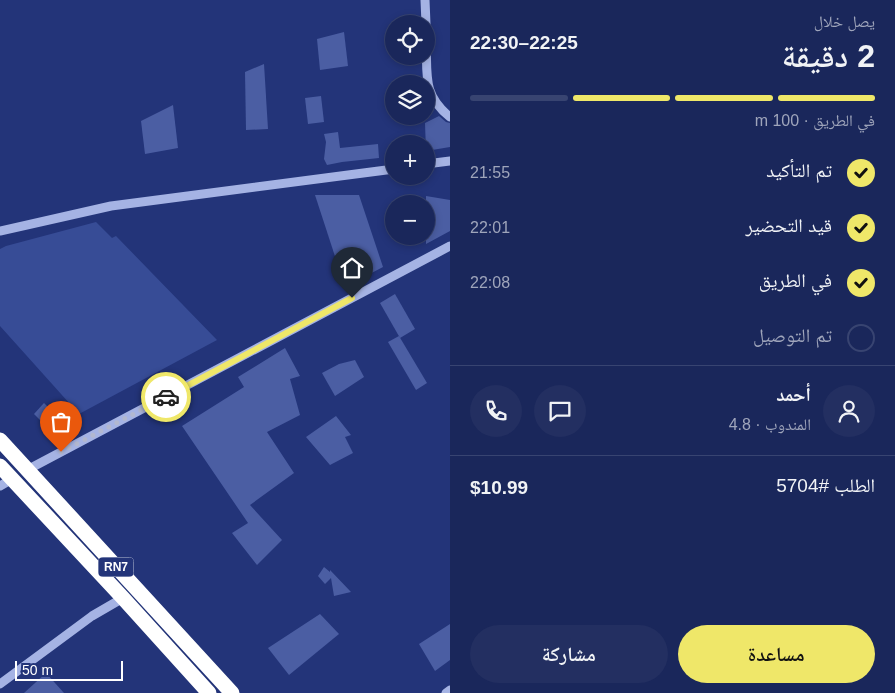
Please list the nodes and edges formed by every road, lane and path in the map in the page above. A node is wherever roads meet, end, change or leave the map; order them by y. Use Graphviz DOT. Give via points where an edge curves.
graph roads {
  1 [pos="425,0"];
  2 [pos="426,15"];
  3 [pos="427,65"];
  4 [pos="450,117"];
  5 [pos="450,161"];
  6 [pos="435,163"];
  7 [pos="385,170"];
  8 [pos="0,231"];
  9 [pos="450,246"];
  10 [pos="0,440"];
  11 [pos="0,466"];
  12 [pos="27,470"];
  13 [pos="6,483"];
  14 [pos="123,598"];
  15 [pos="0,684"];
  16 [pos="450,690"];
  17 [pos="210,693"];
  18 [pos="232,693"];
  19 [pos="446,693"];
  1 -- 2 [label="street"];
  3 -- 4 [label="street" via="427,84 433,99"];
  5 -- 6 [label="street"];
  7 -- 8 [label="street" via="111,206"];
  9 -- 12 [label="street"];
  10 -- 12 [label="highway, RN7"];
  11 -- 13 [label="highway, RN7"];
  12 -- 18 [label="highway, RN7"];
  13 -- 14 [label="highway, RN7"];
  14 -- 15 [label="street" via="92,616"];
  14 -- 17 [label="highway, RN7"];
  16 -- 19 [label="street"];
}
